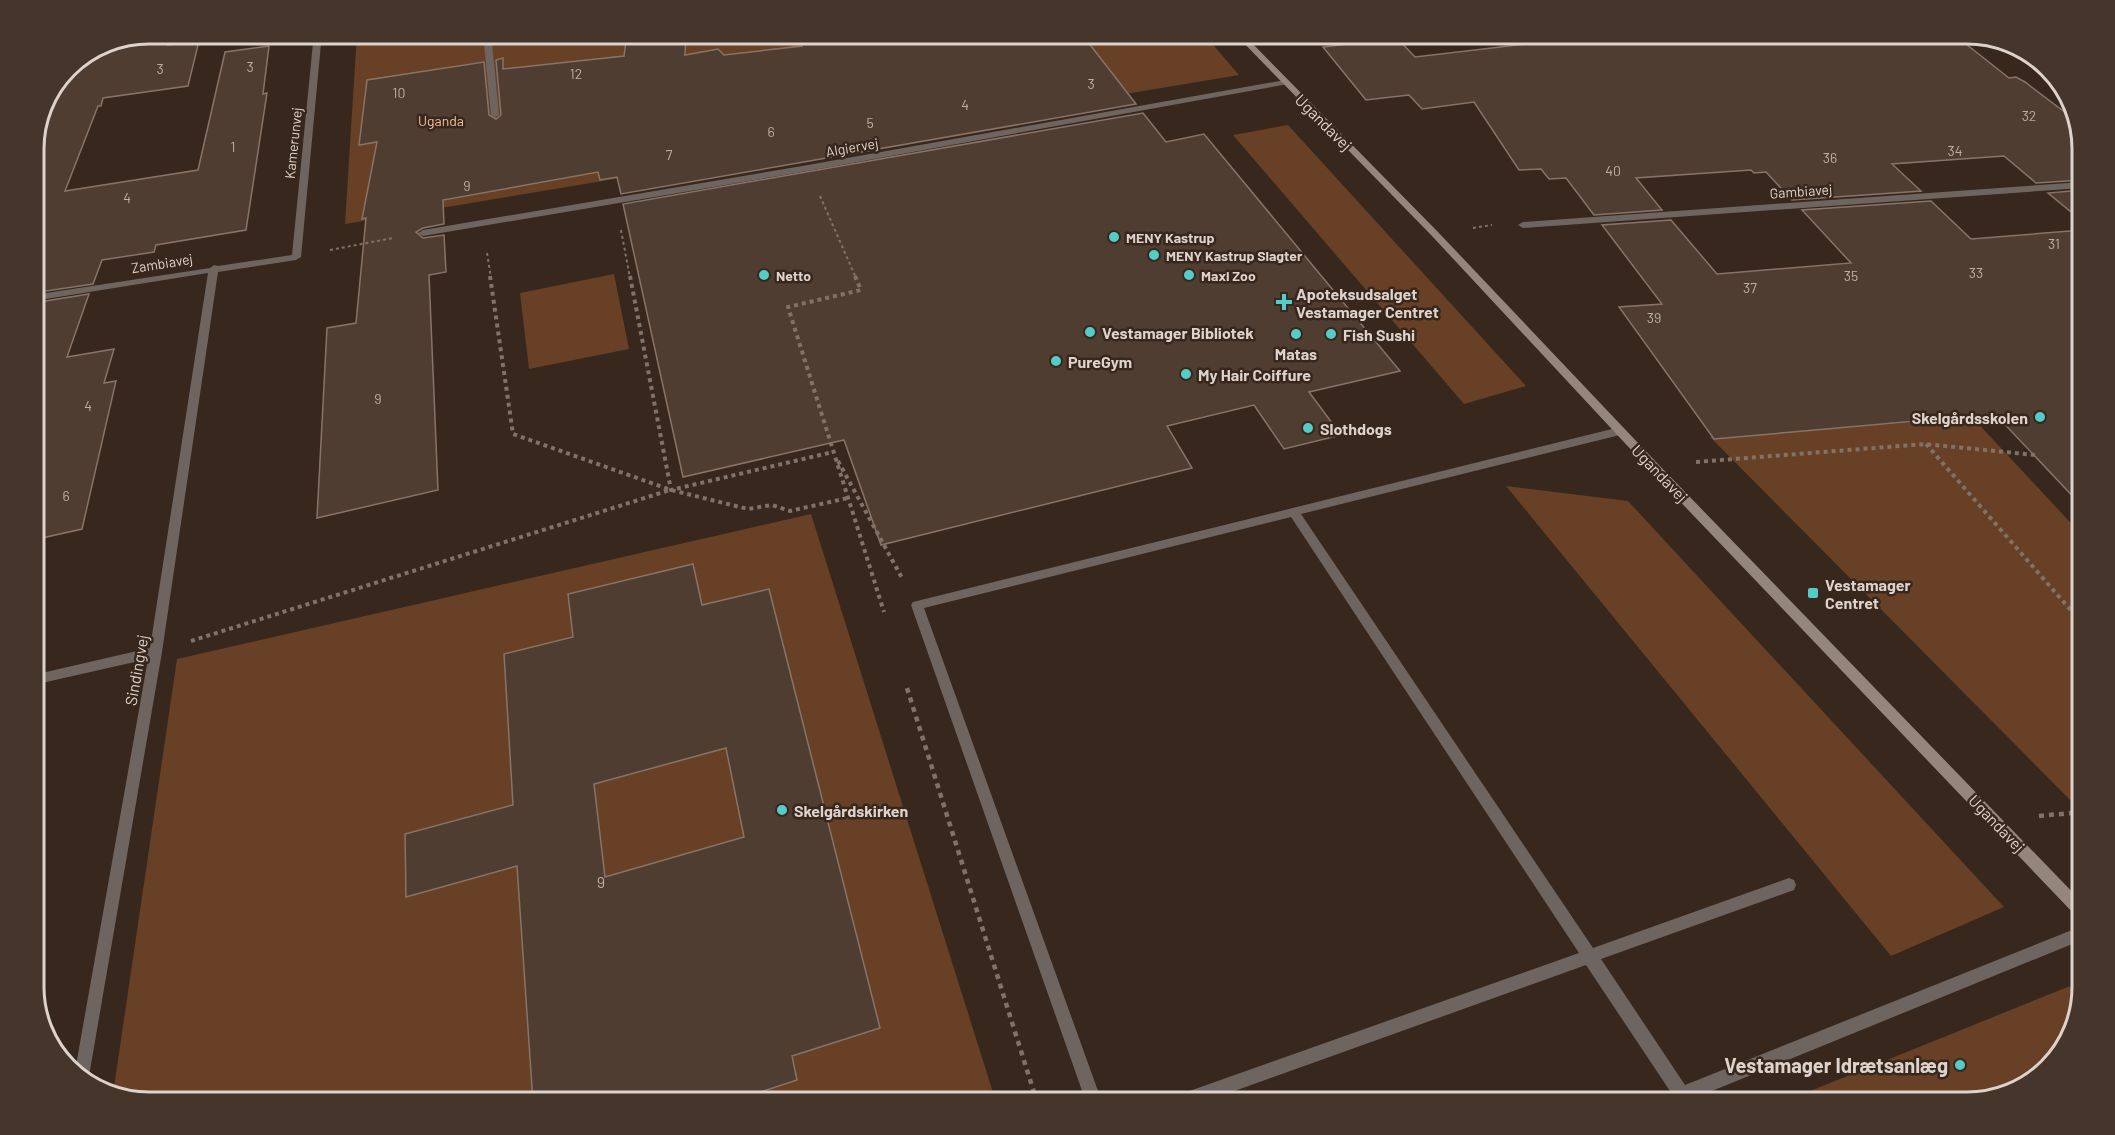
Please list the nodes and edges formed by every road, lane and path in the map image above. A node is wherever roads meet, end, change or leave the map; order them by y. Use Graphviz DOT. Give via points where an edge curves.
graph roads {
  1 [pos="317,44"];
  2 [pos="488,44"];
  3 [pos="1249,44"];
  4 [pos="1285,82"];
  5 [pos="495,115"];
  6 [pos="808,168"];
  7 [pos="2071,186"];
  8 [pos="616,201"];
  9 [pos="483,223"];
  10 [pos="1522,225"];
  11 [pos="423,233"];
  12 [pos="1436,234"];
  13 [pos="296,257"];
  14 [pos="214,268"];
  15 [pos="44,296"];
  16 [pos="1620,430"];
  17 [pos="1925,444"];
  18 [pos="833,452"];
  19 [pos="2035,455"];
  20 [pos="1653,466"];
  21 [pos="671,490"];
  22 [pos="848,498"];
  23 [pos="1294,512"];
  24 [pos="917,605"];
  25 [pos="2072,610"];
  26 [pos="887,623"];
  27 [pos="156,652"];
  28 [pos="44,677"];
  29 [pos="905,680"];
  30 [pos="1789,885"];
  31 [pos="2072,901"];
  32 [pos="2072,937"];
  33 [pos="1589,955"];
  34 [pos="83,1069"];
  35 [pos="1035,1092"];
  36 [pos="1090,1092"];
  37 [pos="1209,1092"];
  38 [pos="1680,1092"];
  39 [pos="1689,1092"];
  1 -- 13 [label="street, Kamerunvej"];
  2 -- 5 [label="street"];
  3 -- 4 [label="street, Ugandavej"];
  4 -- 6 [label="street, Algiervej"];
  4 -- 12 [label="street, Ugandavej"];
  6 -- 8 [label="street, Algiervej"];
  6 -- 18 [label="path" via="861,290 788,307"];
  7 -- 10 [label="street, Gambiavej"];
  8 -- 9 [label="street, Algiervej"];
  8 -- 21 [label="path"];
  9 -- 11 [label="street, Algiervej"];
  9 -- 21 [label="path" via="513,434"];
  10 -- 12 [label="path"];
  11 -- 13 [label="path"];
  12 -- 16 [label="street, Ugandavej"];
  13 -- 14 [label="street, Zambiavej"];
  14 -- 15 [label="street, Zambiavej"];
  14 -- 27 [label="street, Sindingvej"];
  16 -- 20 [label="street, Ugandavej"];
  16 -- 23 [label="street"];
  17 -- 19 [label="path"];
  17 -- 20 [label="path"];
  17 -- 25 [label="path"];
  18 -- 21 [label="path"];
  18 -- 22 [label="path"];
  18 -- 24 [label="path"];
  20 -- 31 [label="street, Ugandavej"];
  21 -- 22 [label="path" via="748,509 772,505 790,511"];
  21 -- 27 [label="path"];
  22 -- 26 [label="path"];
  23 -- 24 [label="street"];
  23 -- 33 [label="street"];
  24 -- 36 [label="street"];
  27 -- 28 [label="street"];
  27 -- 34 [label="street, Sindingvej"];
  29 -- 35 [label="path"];
  30 -- 33 [label="street"];
  32 -- 39 [label="street"];
  33 -- 37 [label="street"];
  33 -- 38 [label="street"];
}
